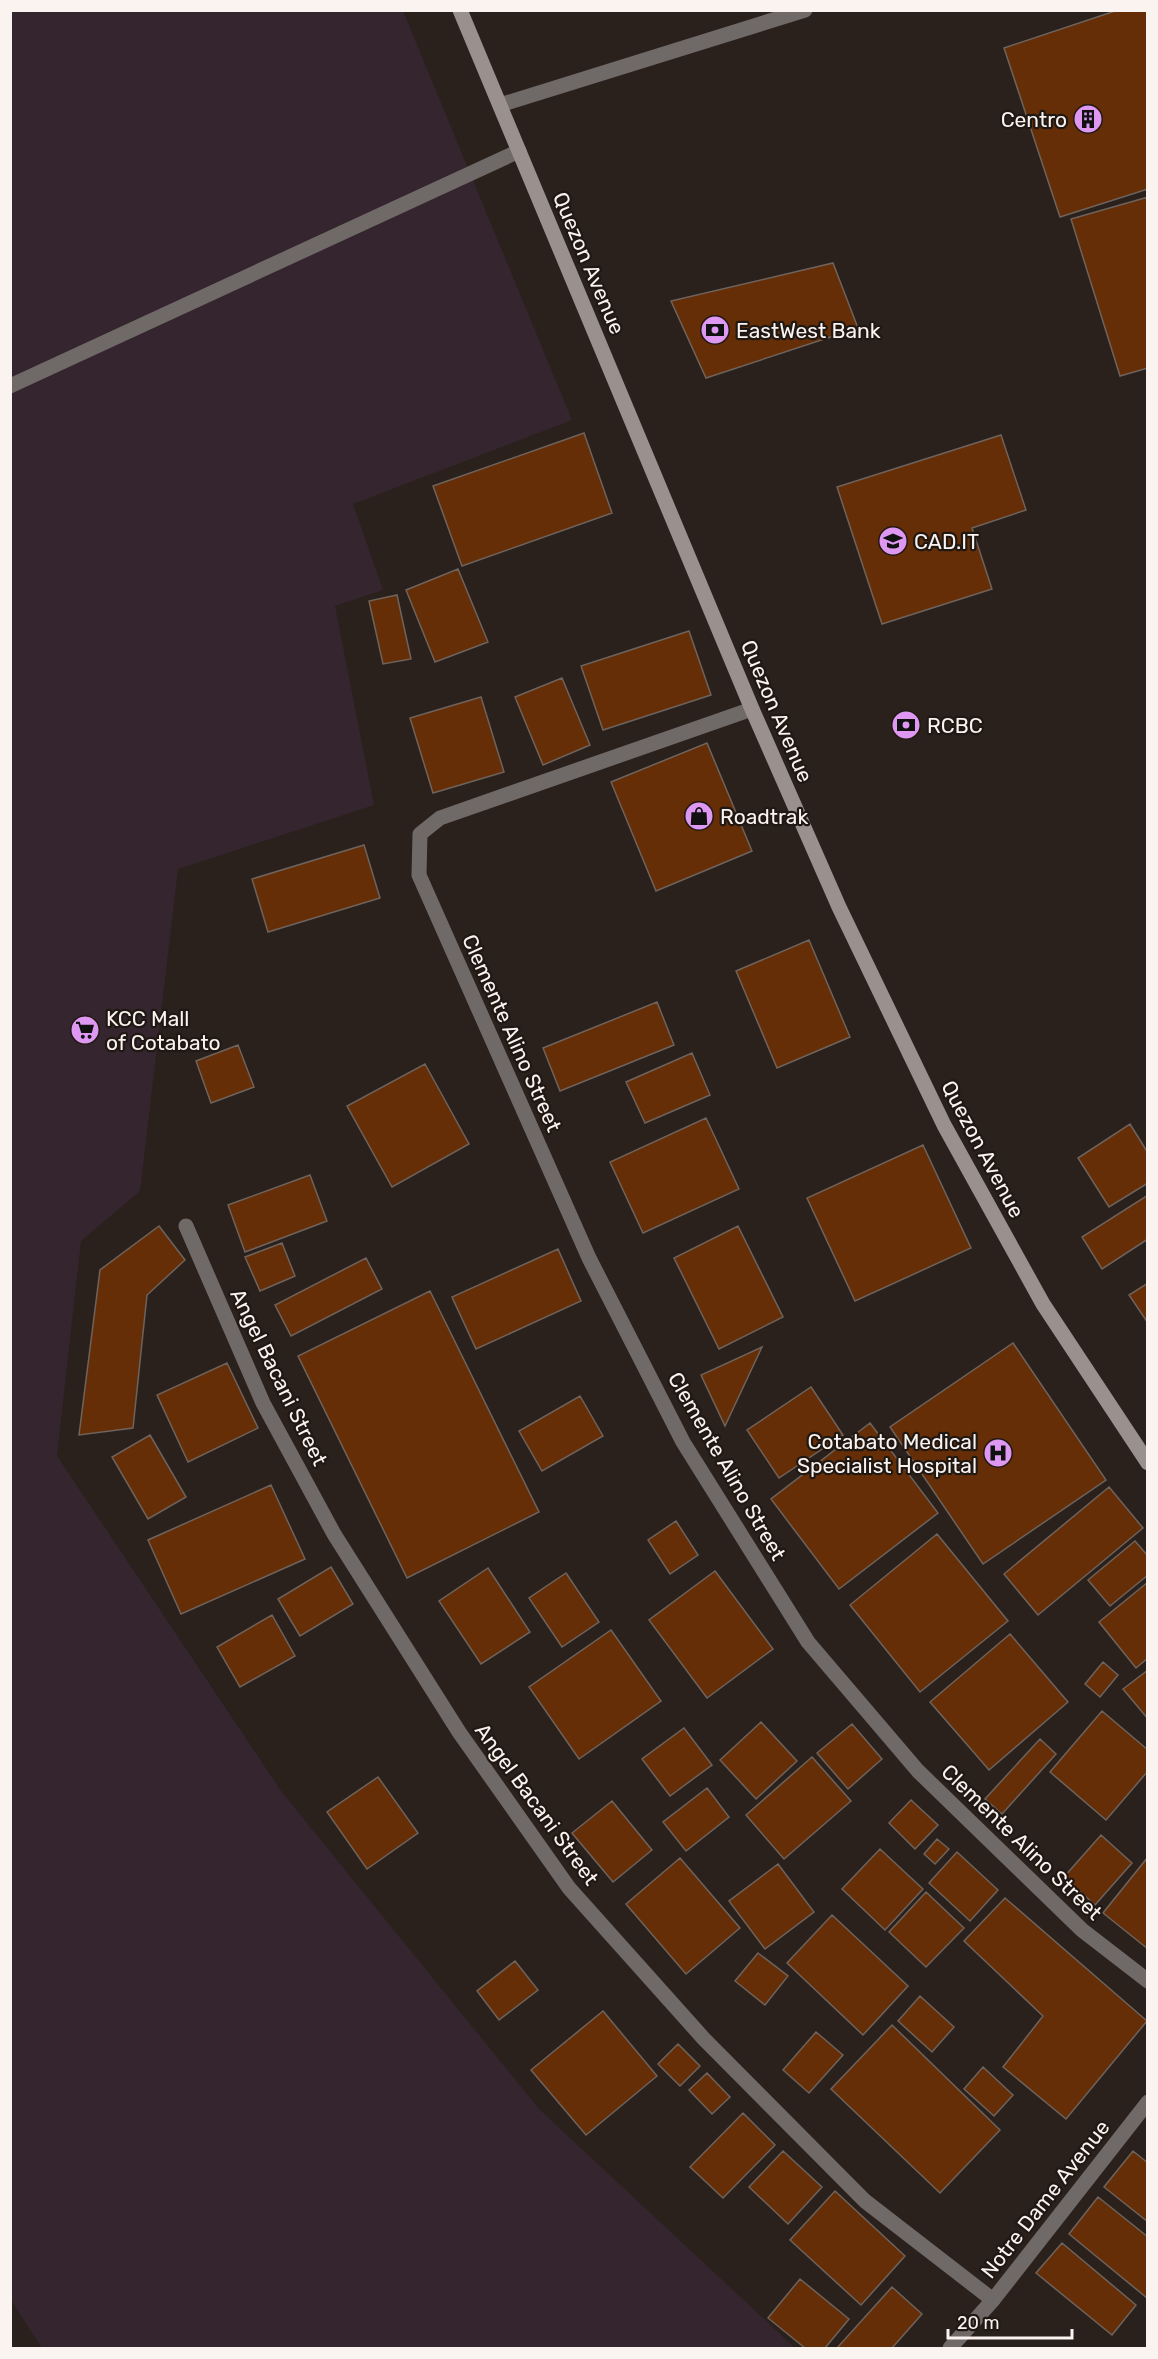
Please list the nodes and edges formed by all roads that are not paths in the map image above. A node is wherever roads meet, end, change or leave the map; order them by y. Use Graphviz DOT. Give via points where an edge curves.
graph roads {
  1 [pos="460,10"];
  2 [pos="805,10"];
  3 [pos="500,105"];
  4 [pos="519,152"];
  5 [pos="10,386"];
  6 [pos="752,709"];
  7 [pos="186,1227"];
  8 [pos="1148,1463"];
  9 [pos="1148,1981"];
  10 [pos="1148,2102"];
  11 [pos="993,2300"];
  12 [pos="950,2349"];
  1 -- 3 [label="main road, Quezon Avenue"];
  2 -- 3 [label="street"];
  3 -- 4 [label="main road, Quezon Avenue"];
  4 -- 5 [label="street"];
  4 -- 6 [label="main road, Quezon Avenue"];
  6 -- 8 [label="main road, Quezon Avenue" via="839,907 944,1125 1043,1304"];
  6 -- 9 [label="street, Clemente Alino Street" via="440,818 420,834 419,875 589,1258 683,1442 808,1642 918,1771 1082,1930"];
  7 -- 11 [label="street, Angel Bacani Street" via="263,1403 334,1534 459,1732 569,1888 704,2039 865,2201"];
  10 -- 11 [label="street, Notre Dame Avenue"];
  11 -- 12 [label="street, Notre Dame Avenue"];
}
